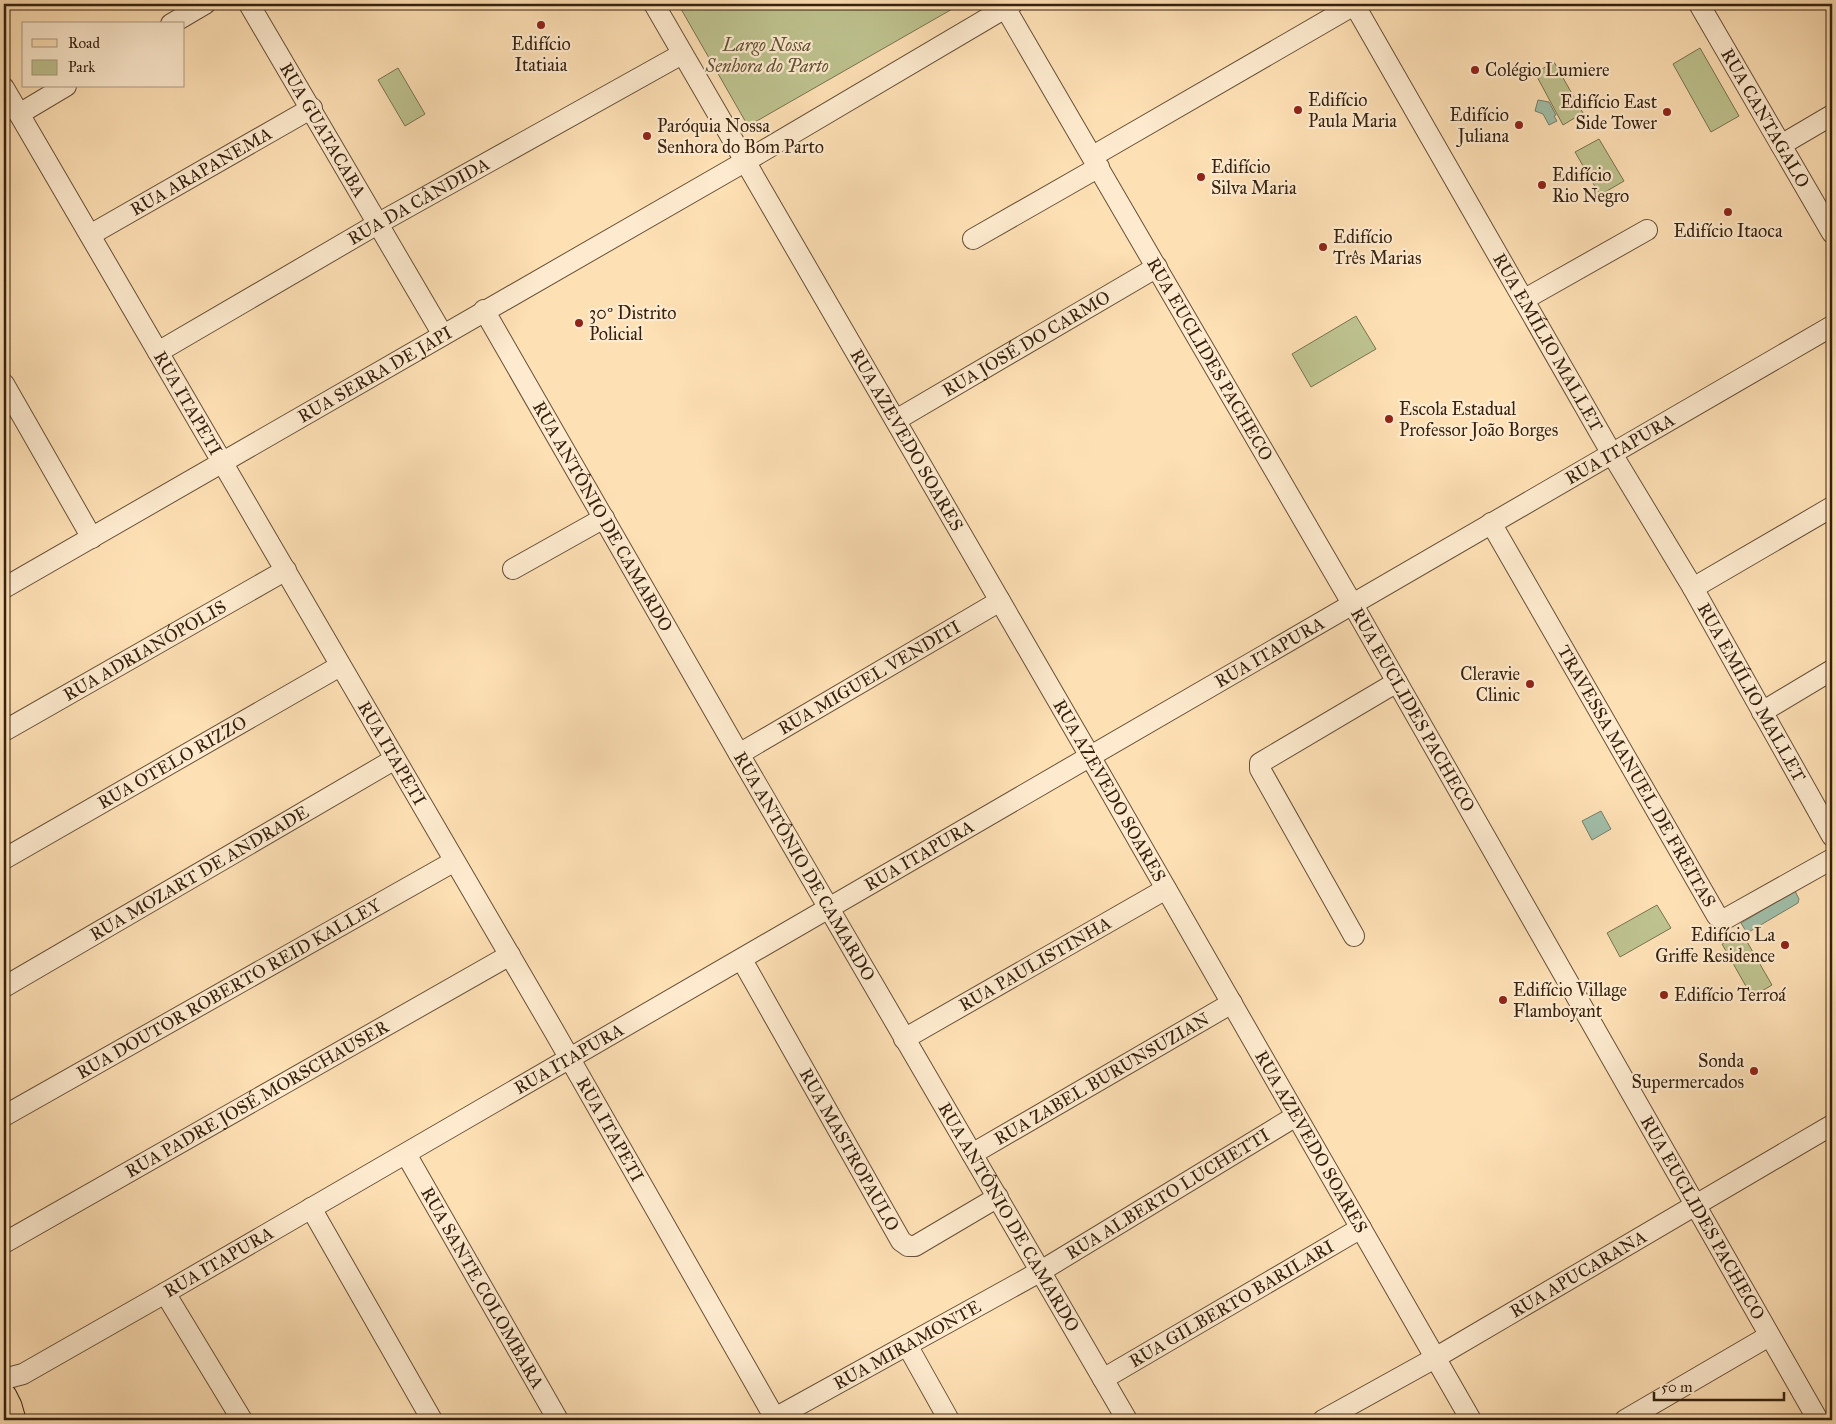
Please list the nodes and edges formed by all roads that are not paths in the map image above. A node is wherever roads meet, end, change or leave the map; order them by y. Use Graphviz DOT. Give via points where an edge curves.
graph roads {
  1 [pos="205,4"];
  2 [pos="250,4"];
  3 [pos="654,4"];
  4 [pos="1354,4"];
  5 [pos="1699,4"];
  6 [pos="1006,5"];
  7 [pos="175,22"];
  8 [pos="682,54"];
  9 [pos="4,88"];
  10 [pos="63,88"];
  11 [pos="312,108"];
  12 [pos="19,114"];
  13 [pos="1832,115"];
  14 [pos="1781,145"];
  15 [pos="746,161"];
  16 [pos="1096,162"];
  17 [pos="379,223"];
  18 [pos="1647,230"];
  19 [pos="1832,232"];
  20 [pos="90,235"];
  21 [pos="973,239"];
  22 [pos="1157,267"];
  23 [pos="1525,299"];
  24 [pos="484,310"];
  25 [pos="1832,326"];
  26 [pos="443,335"];
  27 [pos="158,352"];
  28 [pos="4,384"];
  29 [pos="896,420"];
  30 [pos="1612,454"];
  31 [pos="223,462"];
  32 [pos="1832,507"];
  33 [pos="604,518"];
  34 [pos="1491,524"];
  35 [pos="92,538"];
  36 [pos="512,569"];
  37 [pos="286,570"];
  38 [pos="4,588"];
  39 [pos="1693,588"];
  40 [pos="1000,601"];
  41 [pos="1353,605"];
  42 [pos="340,666"];
  43 [pos="1832,670"];
  44 [pos="1397,682"];
  45 [pos="1762,712"];
  46 [pos="4,730"];
  47 [pos="739,754"];
  48 [pos="1091,758"];
  49 [pos="395,759"];
  50 [pos="1832,836"];
  51 [pos="4,859"];
  52 [pos="1832,859"];
  53 [pos="454,862"];
  54 [pos="1166,889"];
  55 [pos="830,909"];
  56 [pos="1354,936"];
  57 [pos="510,955"];
  58 [pos="742,960"];
  59 [pos="4,987"];
  60 [pos="1232,1003"];
  61 [pos="904,1039"];
  62 [pos="570,1060"];
  63 [pos="4,1116"];
  64 [pos="1296,1116"];
  65 [pos="1830,1133"];
  66 [pos="406,1154"];
  67 [pos="972,1154"];
  68 [pos="998,1197"];
  69 [pos="1694,1204"];
  70 [pos="311,1208"];
  71 [pos="1361,1228"];
  72 [pos="4,1243"];
  73 [pos="1040,1271"];
  74 [pos="165,1293"];
  75 [pos="1769,1336"];
  76 [pos="907,1345"];
  77 [pos="1435,1358"];
  78 [pos="4,1379"];
  79 [pos="1103,1379"];
  80 [pos="4,1396"];
  81 [pos="1351,1413"];
  82 [pos="776,1419"];
  83 [pos="13,1420"];
  84 [pos="242,1420"];
  85 [pos="432,1420"];
  86 [pos="558,1420"];
  87 [pos="949,1420"];
  88 [pos="1127,1420"];
  89 [pos="1323,1420"];
  90 [pos="1471,1420"];
  91 [pos="1625,1420"];
  92 [pos="1818,1420"];
  1 -- 7 [label="street"];
  2 -- 11 [label="street, RUA GUATACABA"];
  3 -- 8 [label="street"];
  4 -- 16 [label="street"];
  4 -- 23 [label="street, RUA EMÍLIO MALLET"];
  5 -- 14 [label="street, RUA CANTAGALO"];
  6 -- 15 [label="street"];
  6 -- 16 [label="street, RUA EUCLIDES PACHECO"];
  8 -- 15 [label="street"];
  8 -- 17 [label="street, RUA DA CÂNDIDA"];
  9 -- 12 [label="street, RUA ITAPETI"];
  10 -- 12 [label="street"];
  11 -- 17 [label="street, RUA GUATACABA"];
  11 -- 20 [label="street, RUA ARAPANEMA"];
  12 -- 20 [label="street, RUA ITAPETI"];
  13 -- 14 [label="street"];
  14 -- 19 [label="street, RUA CANTAGALO"];
  15 -- 24 [label="street, RUA SERRA DE JAPI"];
  15 -- 29 [label="street, RUA AZEVEDO SOARES"];
  16 -- 21 [label="street"];
  16 -- 22 [label="street, RUA EUCLIDES PACHECO"];
  17 -- 26 [label="street, RUA GUATACABA"];
  17 -- 27 [label="street, RUA DA CÂNDIDA"];
  18 -- 23 [label="street"];
  20 -- 27 [label="street, RUA ITAPETI"];
  22 -- 29 [label="street, RUA JOSÉ DO CARMO"];
  22 -- 41 [label="street, RUA EUCLIDES PACHECO"];
  23 -- 30 [label="street, RUA EMÍLIO MALLET"];
  24 -- 26 [label="street, RUA SERRA DE JAPI"];
  24 -- 33 [label="street, RUA ANTÔNIO DE CAMARDO"];
  25 -- 30 [label="street, RUA ITAPURA"];
  26 -- 31 [label="street, RUA SERRA DE JAPI"];
  27 -- 31 [label="street, RUA ITAPETI"];
  28 -- 35 [label="street"];
  29 -- 40 [label="street, RUA AZEVEDO SOARES"];
  30 -- 34 [label="street, RUA ITAPURA"];
  30 -- 39 [label="street, RUA EMÍLIO MALLET"];
  31 -- 35 [label="street, RUA SERRA DE JAPI"];
  31 -- 37 [label="street, RUA ITAPETI"];
  32 -- 39 [label="street"];
  33 -- 36 [label="street"];
  33 -- 47 [label="street, RUA ANTÔNIO DE CAMARDO"];
  34 -- 41 [label="street, RUA ITAPURA"];
  34 -- 52 [label="street, TRAVESSA MANUEL DE FREITAS" via="1716,916 1726,919"];
  35 -- 38 [label="street, RUA SERRA DE JAPI"];
  37 -- 42 [label="street, RUA ITAPETI"];
  37 -- 46 [label="street, RUA ADRIANÓPOLIS"];
  39 -- 45 [label="street, RUA EMÍLIO MALLET"];
  40 -- 47 [label="street, RUA MIGUEL VENDITI"];
  40 -- 48 [label="street, RUA AZEVEDO SOARES"];
  41 -- 44 [label="street, RUA EUCLIDES PACHECO"];
  41 -- 48 [label="street, RUA ITAPURA"];
  42 -- 49 [label="street, RUA ITAPETI"];
  42 -- 51 [label="street, RUA OTELO RIZZO"];
  43 -- 45 [label="street"];
  44 -- 56 [label="street" via="1260,763 1260,769"];
  44 -- 69 [label="street, RUA EUCLIDES PACHECO"];
  45 -- 50 [label="street, RUA EMÍLIO MALLET"];
  47 -- 55 [label="street, RUA ANTÔNIO DE CAMARDO"];
  48 -- 54 [label="street, RUA AZEVEDO SOARES"];
  48 -- 55 [label="street, RUA ITAPURA"];
  49 -- 53 [label="street, RUA ITAPETI"];
  49 -- 59 [label="street, RUA MOZART DE ANDRADE"];
  53 -- 57 [label="street, RUA ITAPETI"];
  53 -- 63 [label="street, RUA DOUTOR ROBERTO REID KALLEY"];
  54 -- 60 [label="street, RUA AZEVEDO SOARES"];
  54 -- 61 [label="street, RUA PAULISTINHA"];
  55 -- 58 [label="street, RUA ITAPURA"];
  55 -- 61 [label="street, RUA ANTÔNIO DE CAMARDO"];
  57 -- 62 [label="street, RUA ITAPETI"];
  57 -- 72 [label="street, RUA PADRE JOSÉ MORSCHAUSER"];
  58 -- 62 [label="street, RUA ITAPURA"];
  58 -- 68 [label="street, RUA MASTROPAULO" via="908,1246 915,1246"];
  60 -- 64 [label="street, RUA AZEVEDO SOARES"];
  60 -- 67 [label="street, RUA ZABEL BURUNSUZIAN"];
  61 -- 67 [label="street, RUA ANTÔNIO DE CAMARDO"];
  62 -- 66 [label="street, RUA ITAPURA"];
  62 -- 82 [label="street, RUA ITAPETI"];
  64 -- 71 [label="street, RUA AZEVEDO SOARES"];
  64 -- 73 [label="street, RUA ALBERTO LUCHETTI"];
  65 -- 69 [label="street, RUA APUCARANA"];
  66 -- 70 [label="street, RUA ITAPURA"];
  66 -- 86 [label="street, RUA SANTE COLOMBARA"];
  67 -- 68 [label="street, RUA ANTÔNIO DE CAMARDO"];
  68 -- 73 [label="street, RUA ANTÔNIO DE CAMARDO"];
  69 -- 75 [label="street, RUA EUCLIDES PACHECO"];
  69 -- 77 [label="street, RUA APUCARANA"];
  70 -- 74 [label="street, RUA ITAPURA"];
  70 -- 85 [label="street"];
  71 -- 77 [label="street, RUA AZEVEDO SOARES"];
  71 -- 79 [label="street, RUA GILBERTO BARILARI"];
  73 -- 76 [label="street, RUA MIRAMONTE"];
  73 -- 79 [label="street, RUA ANTÔNIO DE CAMARDO"];
  74 -- 78 [label="street, RUA ITAPURA" via="23,1374"];
  74 -- 84 [label="street"];
  75 -- 91 [label="street"];
  75 -- 92 [label="street, RUA EUCLIDES PACHECO"];
  76 -- 82 [label="street, RUA MIRAMONTE"];
  76 -- 87 [label="street"];
  77 -- 81 [label="street, RUA APUCARANA"];
  77 -- 90 [label="street, RUA AZEVEDO SOARES"];
  79 -- 88 [label="street, RUA ANTÔNIO DE CAMARDO"];
  80 -- 83 [label="main road"];
  81 -- 89 [label="street, RUA APUCARANA"];
}
